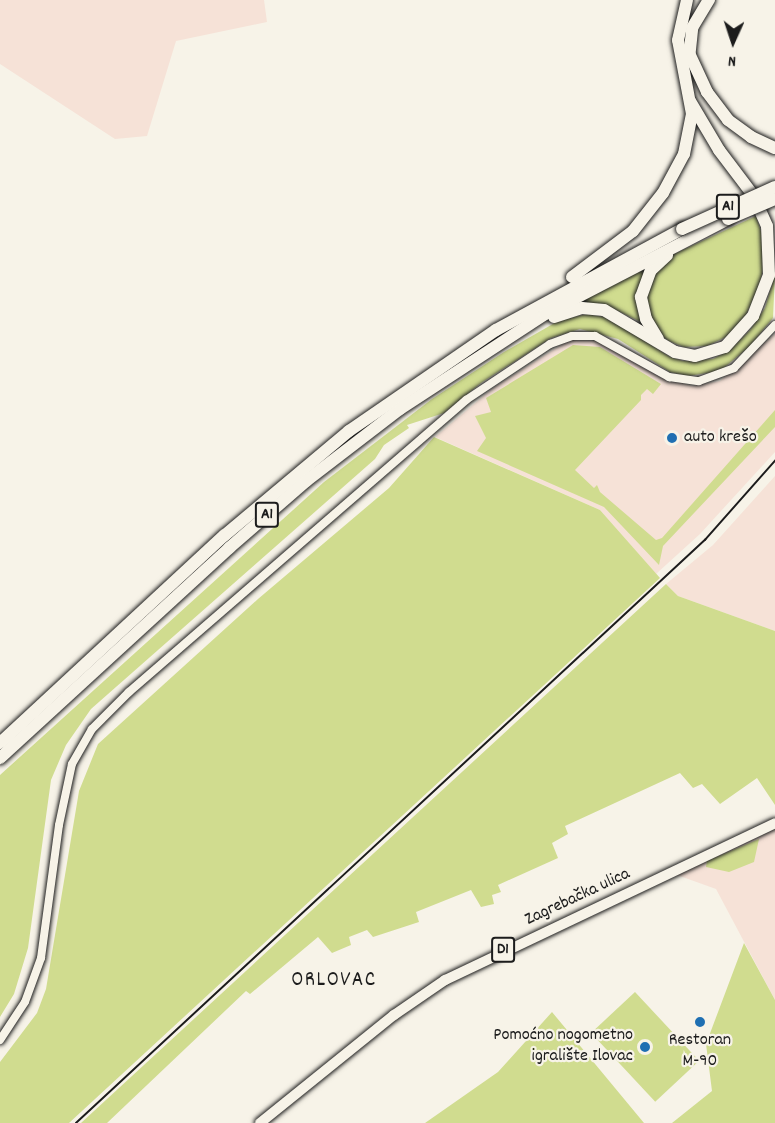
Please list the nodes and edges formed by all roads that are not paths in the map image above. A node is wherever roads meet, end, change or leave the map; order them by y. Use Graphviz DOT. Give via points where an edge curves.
graph roads {
  1 [pos="687,0"];
  2 [pos="709,0"];
  3 [pos="689,53"];
  4 [pos="690,101"];
  5 [pos="704,124"];
  6 [pos="775,148"];
  7 [pos="775,187"];
  8 [pos="775,200"];
  9 [pos="684,234"];
  10 [pos="775,325"];
  11 [pos="496,330"];
  12 [pos="664,346"];
  13 [pos="484,352"];
  14 [pos="0,743"];
  15 [pos="0,758"];
  16 [pos="775,823"];
  17 [pos="0,1040"];
  18 [pos="260,1123"];
  1 -- 4 [label="highway" via="678,52"];
  2 -- 3 [label="highway" via="692,28"];
  3 -- 5 [label="highway"];
  3 -- 6 [label="highway" via="707,92 728,120"];
  4 -- 5 [label="highway"];
  4 -- 11 [label="highway" via="692,124 684,154 649,213 614,248 507,315"];
  5 -- 12 [label="highway" via="761,211 769,236 769,275 753,316 724,347 696,356"];
  7 -- 9 [label="highway, A1, bridge"];
  8 -- 9 [label="highway, A1, bridge"];
  9 -- 11 [label="highway, A1"];
  9 -- 12 [label="highway" via="682,247 658,261 643,287 646,319"];
  9 -- 13 [label="highway, A1"];
  10 -- 17 [label="street" via="728,372 699,381 669,377 606,339 586,334 566,337 504,373 437,426 129,692 92,729 72,764 36,976 19,1014"];
  11 -- 14 [label="highway, A1" via="396,398 303,469"];
  12 -- 13 [label="highway" via="615,315 582,309 553,318 502,348"];
  13 -- 15 [label="highway, A1" via="400,409 306,481"];
  16 -- 18 [label="main road, Zagrebačka ulica / D1" via="445,980 394,1015"];
}
